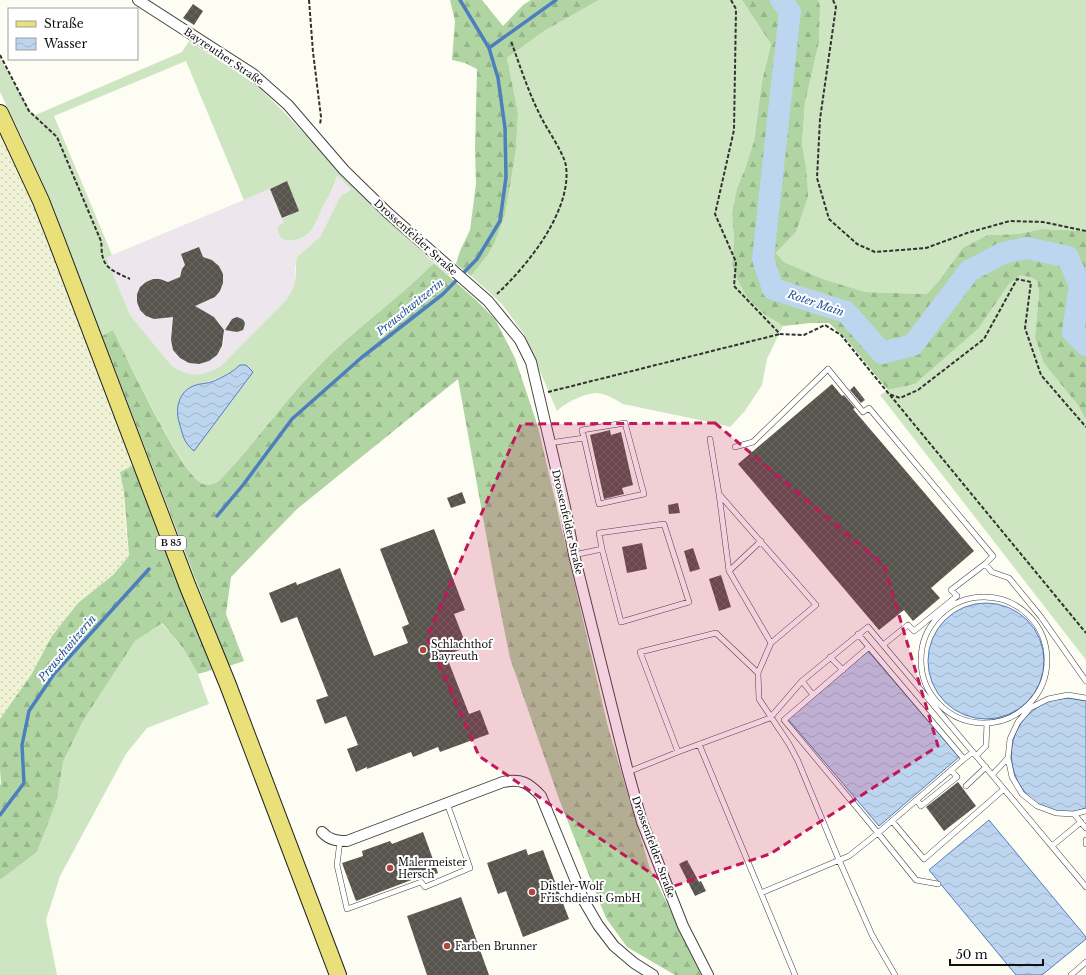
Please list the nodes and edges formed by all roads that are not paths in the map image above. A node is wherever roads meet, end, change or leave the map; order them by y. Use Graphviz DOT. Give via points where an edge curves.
graph roads {
  1 [pos="138,0"];
  2 [pos="0,113"];
  3 [pos="318,138"];
  4 [pos="584,438"];
  5 [pos="710,439"];
  6 [pos="549,443"];
  7 [pos="735,447"];
  8 [pos="719,494"];
  9 [pos="761,541"];
  10 [pos="602,549"];
  11 [pos="574,555"];
  12 [pos="985,564"];
  13 [pos="730,571"];
  14 [pos="947,607"];
  15 [pos="1041,617"];
  16 [pos="1034,623"];
  17 [pos="858,634"];
  18 [pos="771,643"];
  19 [pos="883,645"];
  20 [pos="870,647"];
  21 [pos="830,657"];
  22 [pos="842,670"];
  23 [pos="758,673"];
  24 [pos="802,680"];
  25 [pos="1086,681"];
  26 [pos="813,694"];
  27 [pos="924,694"];
  28 [pos="1086,698"];
  29 [pos="932,700"];
  30 [pos="915,701"];
  31 [pos="1031,707"];
  32 [pos="1025,709"];
  33 [pos="770,718"];
  34 [pos="987,724"];
  35 [pos="699,744"];
  36 [pos="678,752"];
  37 [pos="974,754"];
  38 [pos="1008,758"];
  39 [pos="964,759"];
  40 [pos="986,767"];
  41 [pos="951,770"];
  42 [pos="628,772"];
  43 [pos="992,775"];
  44 [pos="966,786"];
  45 [pos="1004,789"];
  46 [pos="1022,794"];
  47 [pos="917,800"];
  48 [pos="1014,801"];
  49 [pos="447,803"];
  50 [pos="1086,811"];
  51 [pos="1074,814"];
  52 [pos="892,821"];
  53 [pos="1081,822"];
  54 [pos="1086,828"];
  55 [pos="322,832"];
  56 [pos="878,833"];
  57 [pos="1086,840"];
  58 [pos="340,841"];
  59 [pos="1086,844"];
  60 [pos="1052,846"];
  61 [pos="839,860"];
  62 [pos="938,884"];
  63 [pos="1086,885"];
  64 [pos="761,893"];
  65 [pos="1086,962"];
  66 [pos="338,975"];
  67 [pos="653,975"];
  68 [pos="708,975"];
  69 [pos="795,975"];
  70 [pos="895,975"];
  71 [pos="1071,975"];
  1 -- 3 [label="street, Bayreuther Straße" via="253,74 288,105"];
  2 -- 66 [label="main road, B 85" via="57,242"];
  3 -- 6 [label="street, Drossenfelder Straße" via="388,213 486,299 520,340 531,362"];
  4 -- 4 [label="lane" via="599,504 644,494 625,423 582,430"];
  4 -- 6 [label="lane"];
  5 -- 8 [label="lane"];
  6 -- 11 [label="street, Drossenfelder Straße"];
  7 -- 12 [label="lane" via="753,442 828,369 863,412 869,408 993,556"];
  8 -- 9 [label="lane"];
  8 -- 13 [label="lane"];
  9 -- 13 [label="lane"];
  9 -- 18 [label="lane" via="816,605"];
  10 -- 10 [label="lane" via="599,533 664,524 689,602 621,622"];
  10 -- 11 [label="lane"];
  11 -- 42 [label="street, Drossenfelder Straße"];
  12 -- 14 [label="lane" via="951,590 957,596"];
  12 -- 15 [label="lane" via="992,572 1009,578"];
  13 -- 18 [label="lane"];
  14 -- 16 [label="lane" via="967,599 989,597 1010,602 1027,614"];
  14 -- 19 [label="lane" via="914,631 908,625"];
  14 -- 29 [label="lane" via="933,622 924,640 921,661 924,680"];
  15 -- 16 [label="lane"];
  15 -- 25 [label="lane"];
  16 -- 32 [label="lane" via="1040,631 1047,652 1046,673 1039,693"];
  17 -- 19 [label="lane" via="868,627"];
  17 -- 20 [label="lane"];
  17 -- 21 [label="lane"];
  18 -- 23 [label="lane"];
  19 -- 27 [label="lane"];
  20 -- 22 [label="lane"];
  20 -- 30 [label="lane"];
  21 -- 22 [label="lane"];
  21 -- 24 [label="lane"];
  22 -- 26 [label="lane"];
  23 -- 33 [label="lane" via="760,699"];
  23 -- 36 [label="lane" via="716,633 640,652"];
  24 -- 26 [label="lane"];
  24 -- 33 [label="lane"];
  26 -- 56 [label="lane" via="784,720"];
  27 -- 29 [label="lane"];
  27 -- 30 [label="lane"];
  28 -- 31 [label="lane" via="1068,695 1048,699"];
  29 -- 34 [label="lane" via="948,713 967,721"];
  29 -- 37 [label="lane"];
  30 -- 39 [label="lane"];
  31 -- 32 [label="lane"];
  31 -- 38 [label="lane" via="1018,722 1010,739"];
  32 -- 34 [label="lane" via="1007,719"];
  33 -- 35 [label="lane"];
  33 -- 61 [label="lane" via="798,761"];
  34 -- 37 [label="lane" via="986,746"];
  35 -- 36 [label="lane"];
  35 -- 64 [label="lane"];
  36 -- 42 [label="lane"];
  37 -- 39 [label="lane"];
  37 -- 40 [label="lane"];
  38 -- 43 [label="lane"];
  38 -- 46 [label="lane" via="1012,777"];
  39 -- 41 [label="lane"];
  40 -- 43 [label="lane"];
  40 -- 44 [label="lane"];
  41 -- 47 [label="lane"];
  41 -- 47 [label="lane" via="957,777 921,806"];
  42 -- 68 [label="street, Drossenfelder Straße" via="642,822 666,885"];
  43 -- 45 [label="lane"];
  45 -- 48 [label="lane"];
  45 -- 52 [label="lane" via="924,859"];
  46 -- 48 [label="lane"];
  46 -- 51 [label="lane" via="1037,806 1056,813"];
  47 -- 52 [label="lane"];
  48 -- 60 [label="lane"];
  49 -- 58 [label="street" via="347,841"];
  49 -- 58 [label="lane" via="470,868 425,887 421,882 347,909 338,865"];
  49 -- 67 [label="street" via="511,780 522,781 533,788 541,796 584,901 598,925 614,946"];
  50 -- 51 [label="lane"];
  51 -- 53 [label="lane"];
  52 -- 56 [label="lane"];
  53 -- 54 [label="lane"];
  53 -- 60 [label="lane"];
  55 -- 58 [label="street" via="327,837"];
  56 -- 61 [label="lane" via="850,856"];
  56 -- 62 [label="lane" via="916,880"];
  57 -- 59 [label="lane"];
  60 -- 63 [label="lane"];
  61 -- 64 [label="lane"];
  61 -- 70 [label="lane" via="872,935"];
  64 -- 69 [label="lane"];
  65 -- 71 [label="lane"];
}
